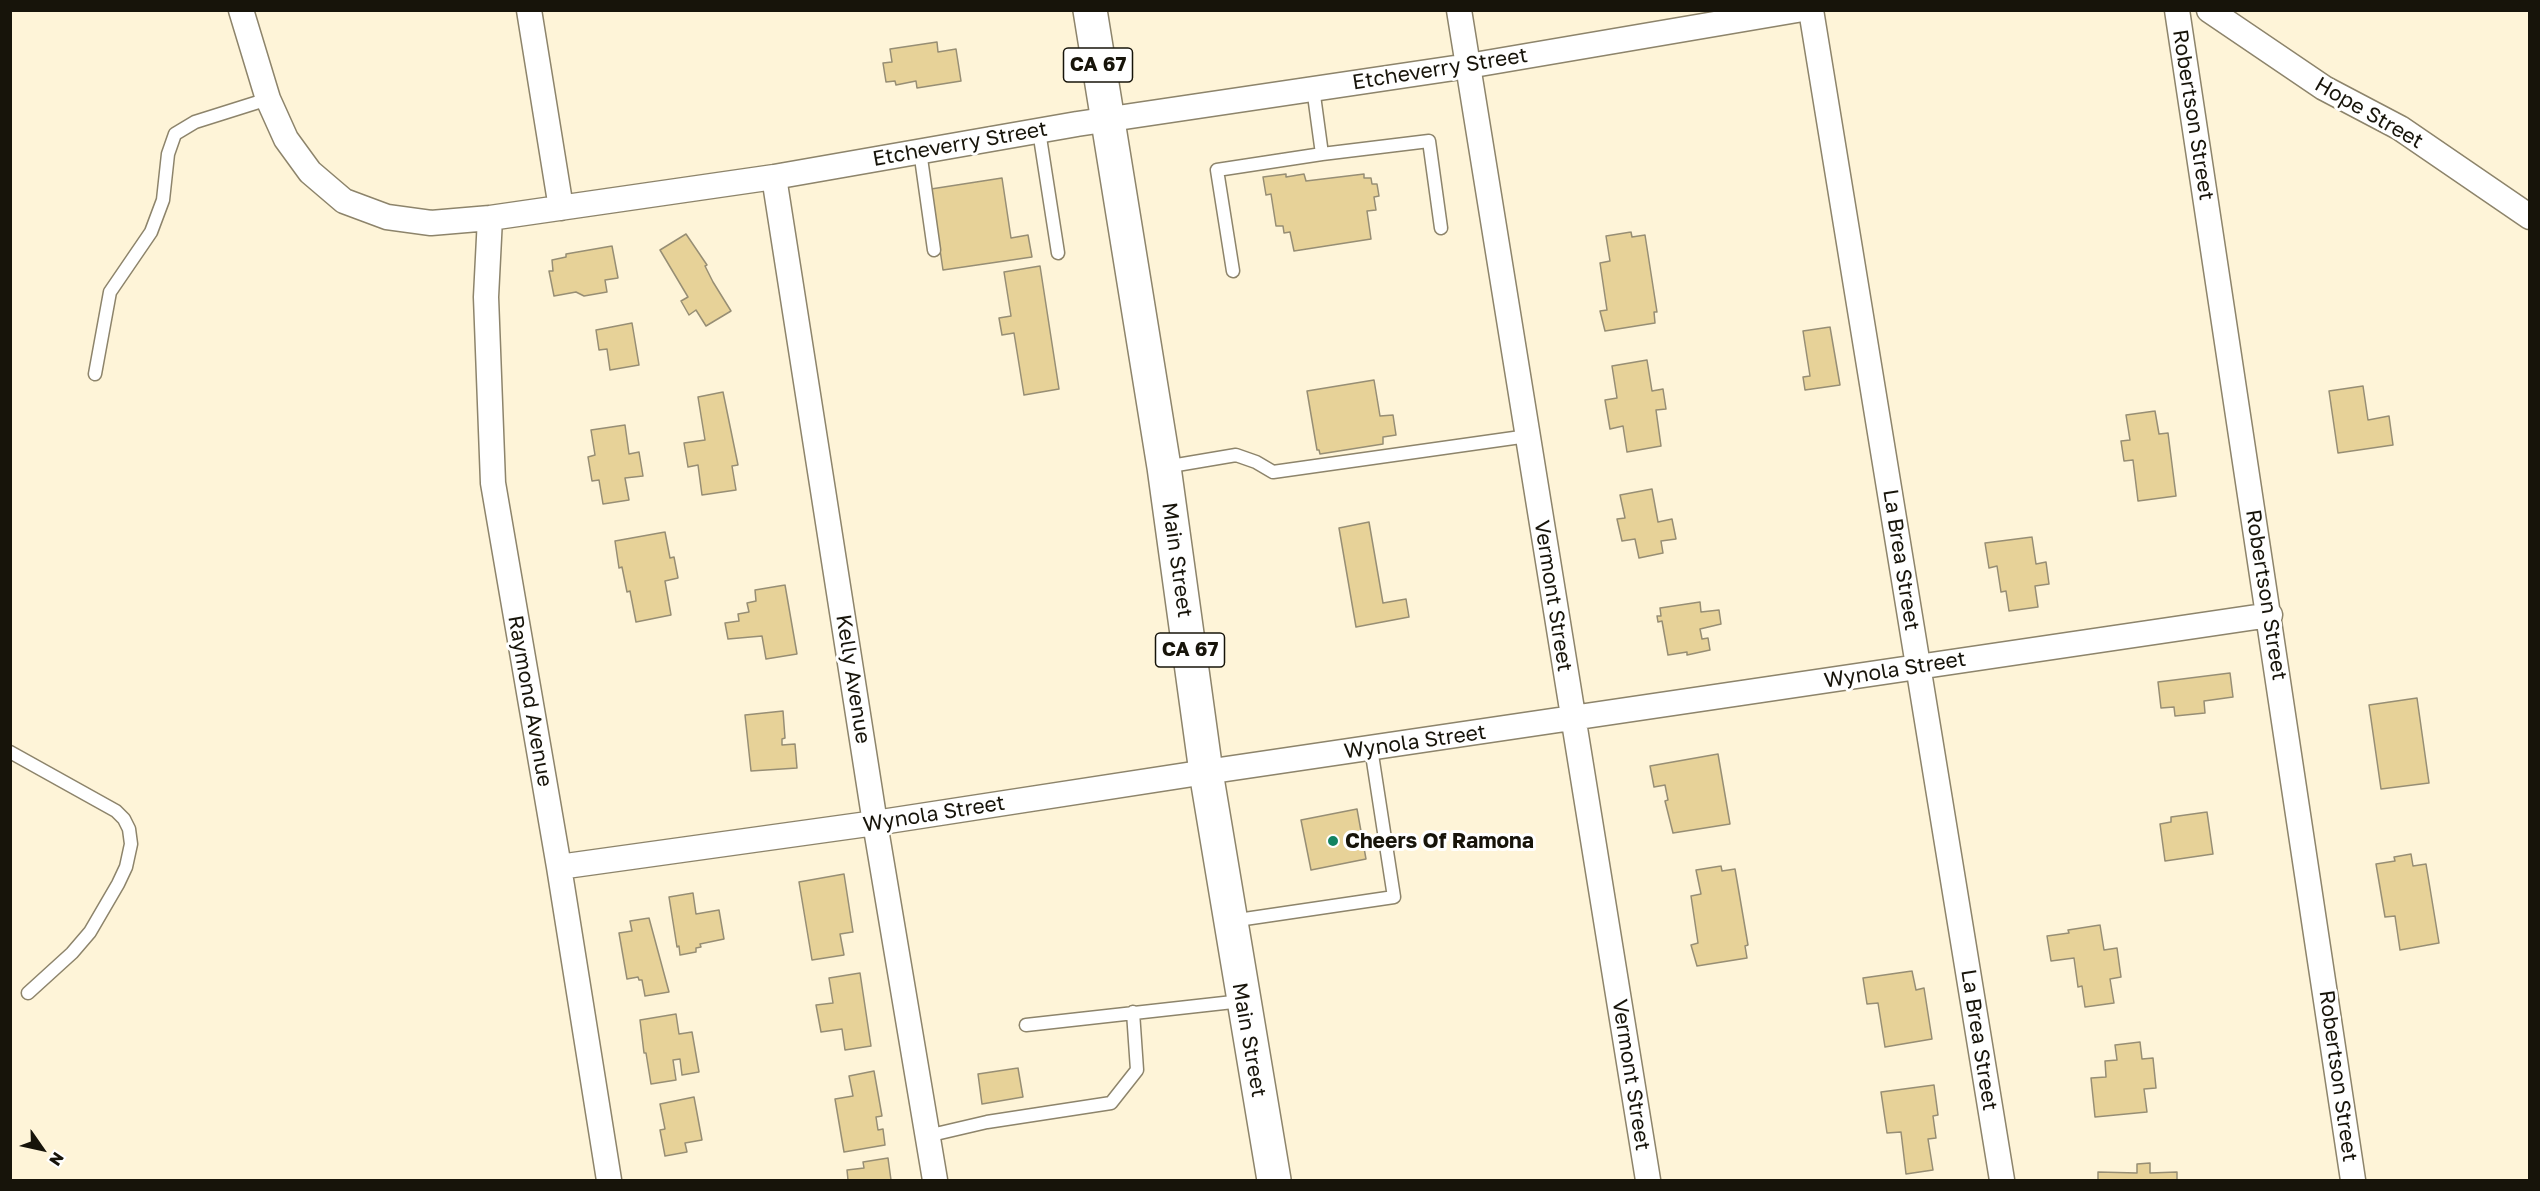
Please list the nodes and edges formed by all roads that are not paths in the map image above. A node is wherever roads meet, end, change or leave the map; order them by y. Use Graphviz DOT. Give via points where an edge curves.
graph roads {
  1 [pos="240,10"];
  2 [pos="528,10"];
  3 [pos="1090,10"];
  4 [pos="1459,10"];
  5 [pos="1797,10"];
  6 [pos="1812,10"];
  7 [pos="2177,10"];
  8 [pos="2209,10"];
  9 [pos="1468,66"];
  10 [pos="1313,88"];
  11 [pos="268,99"];
  12 [pos="1106,120"];
  13 [pos="1039,130"];
  14 [pos="920,152"];
  15 [pos="1322,154"];
  16 [pos="774,177"];
  17 [pos="561,208"];
  18 [pos="2529,217"];
  19 [pos="490,218"];
  20 [pos="1441,228"];
  21 [pos="934,250"];
  22 [pos="1058,253"];
  23 [pos="1233,271"];
  24 [pos="95,374"];
  25 [pos="1527,436"];
  26 [pos="1164,467"];
  27 [pos="2270,615"];
  28 [pos="1919,666"];
  29 [pos="1573,719"];
  30 [pos="1371,748"];
  31 [pos="10,752"];
  32 [pos="1206,771"];
  33 [pos="875,823"];
  34 [pos="559,867"];
  35 [pos="1230,921"];
  36 [pos="28,993"];
  37 [pos="1242,1001"];
  38 [pos="1133,1012"];
  39 [pos="1026,1025"];
  40 [pos="927,1136"];
  41 [pos="609,1180"];
  42 [pos="935,1180"];
  43 [pos="1274,1180"];
  44 [pos="1648,1180"];
  45 [pos="2002,1180"];
  46 [pos="2354,1180"];
  1 -- 11 [label="street, Etcheverry Street"];
  2 -- 17 [label="street"];
  3 -- 12 [label="main road, Main Street / CA 67"];
  4 -- 9 [label="street, Vermont Street"];
  5 -- 9 [label="street, Etcheverry Street"];
  6 -- 28 [label="street, La Brea Street"];
  7 -- 27 [label="street, Robertson Street"];
  8 -- 18 [label="street, Hope Street" via="2324,88 2400,128"];
  9 -- 10 [label="street, Etcheverry Street"];
  9 -- 25 [label="street, Vermont Street"];
  10 -- 12 [label="street, Etcheverry Street"];
  10 -- 15 [label="lane"];
  11 -- 19 [label="street, Etcheverry Street" via="298,156 310,172 344,201 387,216 431,223"];
  11 -- 24 [label="lane" via="195,122 175,134 168,154 163,200 151,232 110,292"];
  12 -- 13 [label="street, Etcheverry Street"];
  12 -- 26 [label="main road, Main Street / CA 67"];
  13 -- 14 [label="street, Etcheverry Street"];
  13 -- 22 [label="lane"];
  14 -- 16 [label="street, Etcheverry Street"];
  14 -- 21 [label="lane"];
  15 -- 20 [label="lane" via="1429,141"];
  15 -- 23 [label="lane" via="1217,170"];
  16 -- 17 [label="street, Etcheverry Street"];
  16 -- 33 [label="street, Kelly Avenue"];
  17 -- 19 [label="street, Etcheverry Street"];
  19 -- 34 [label="street, Raymond Avenue" via="486,297 493,483"];
  25 -- 26 [label="lane" via="1272,472 1236,455"];
  25 -- 29 [label="street, Vermont Street"];
  26 -- 32 [label="main road, Main Street / CA 67"];
  27 -- 28 [label="street, Wynola Street"];
  27 -- 46 [label="street, Robertson Street"];
  28 -- 29 [label="street, Wynola Street"];
  28 -- 45 [label="street, La Brea Street"];
  29 -- 30 [label="street, Wynola Street"];
  29 -- 44 [label="street, Vermont Street"];
  30 -- 32 [label="street, Wynola Street"];
  30 -- 35 [label="lane" via="1394,897"];
  31 -- 36 [label="lane" via="116,811 129,829 131,844 126,867 90,932"];
  32 -- 33 [label="street, Wynola Street"];
  32 -- 35 [label="main road, Main Street / CA 67"];
  33 -- 34 [label="street, Wynola Street"];
  33 -- 40 [label="street, Kelly Avenue"];
  34 -- 41 [label="street, Raymond Avenue"];
  35 -- 37 [label="main road, Main Street / CA 67"];
  37 -- 38 [label="lane"];
  37 -- 43 [label="main road, Main Street / CA 67"];
  38 -- 39 [label="lane"];
  38 -- 40 [label="lane" via="1137,1070 1111,1103 987,1122"];
  40 -- 42 [label="street, Kelly Avenue"];
}
